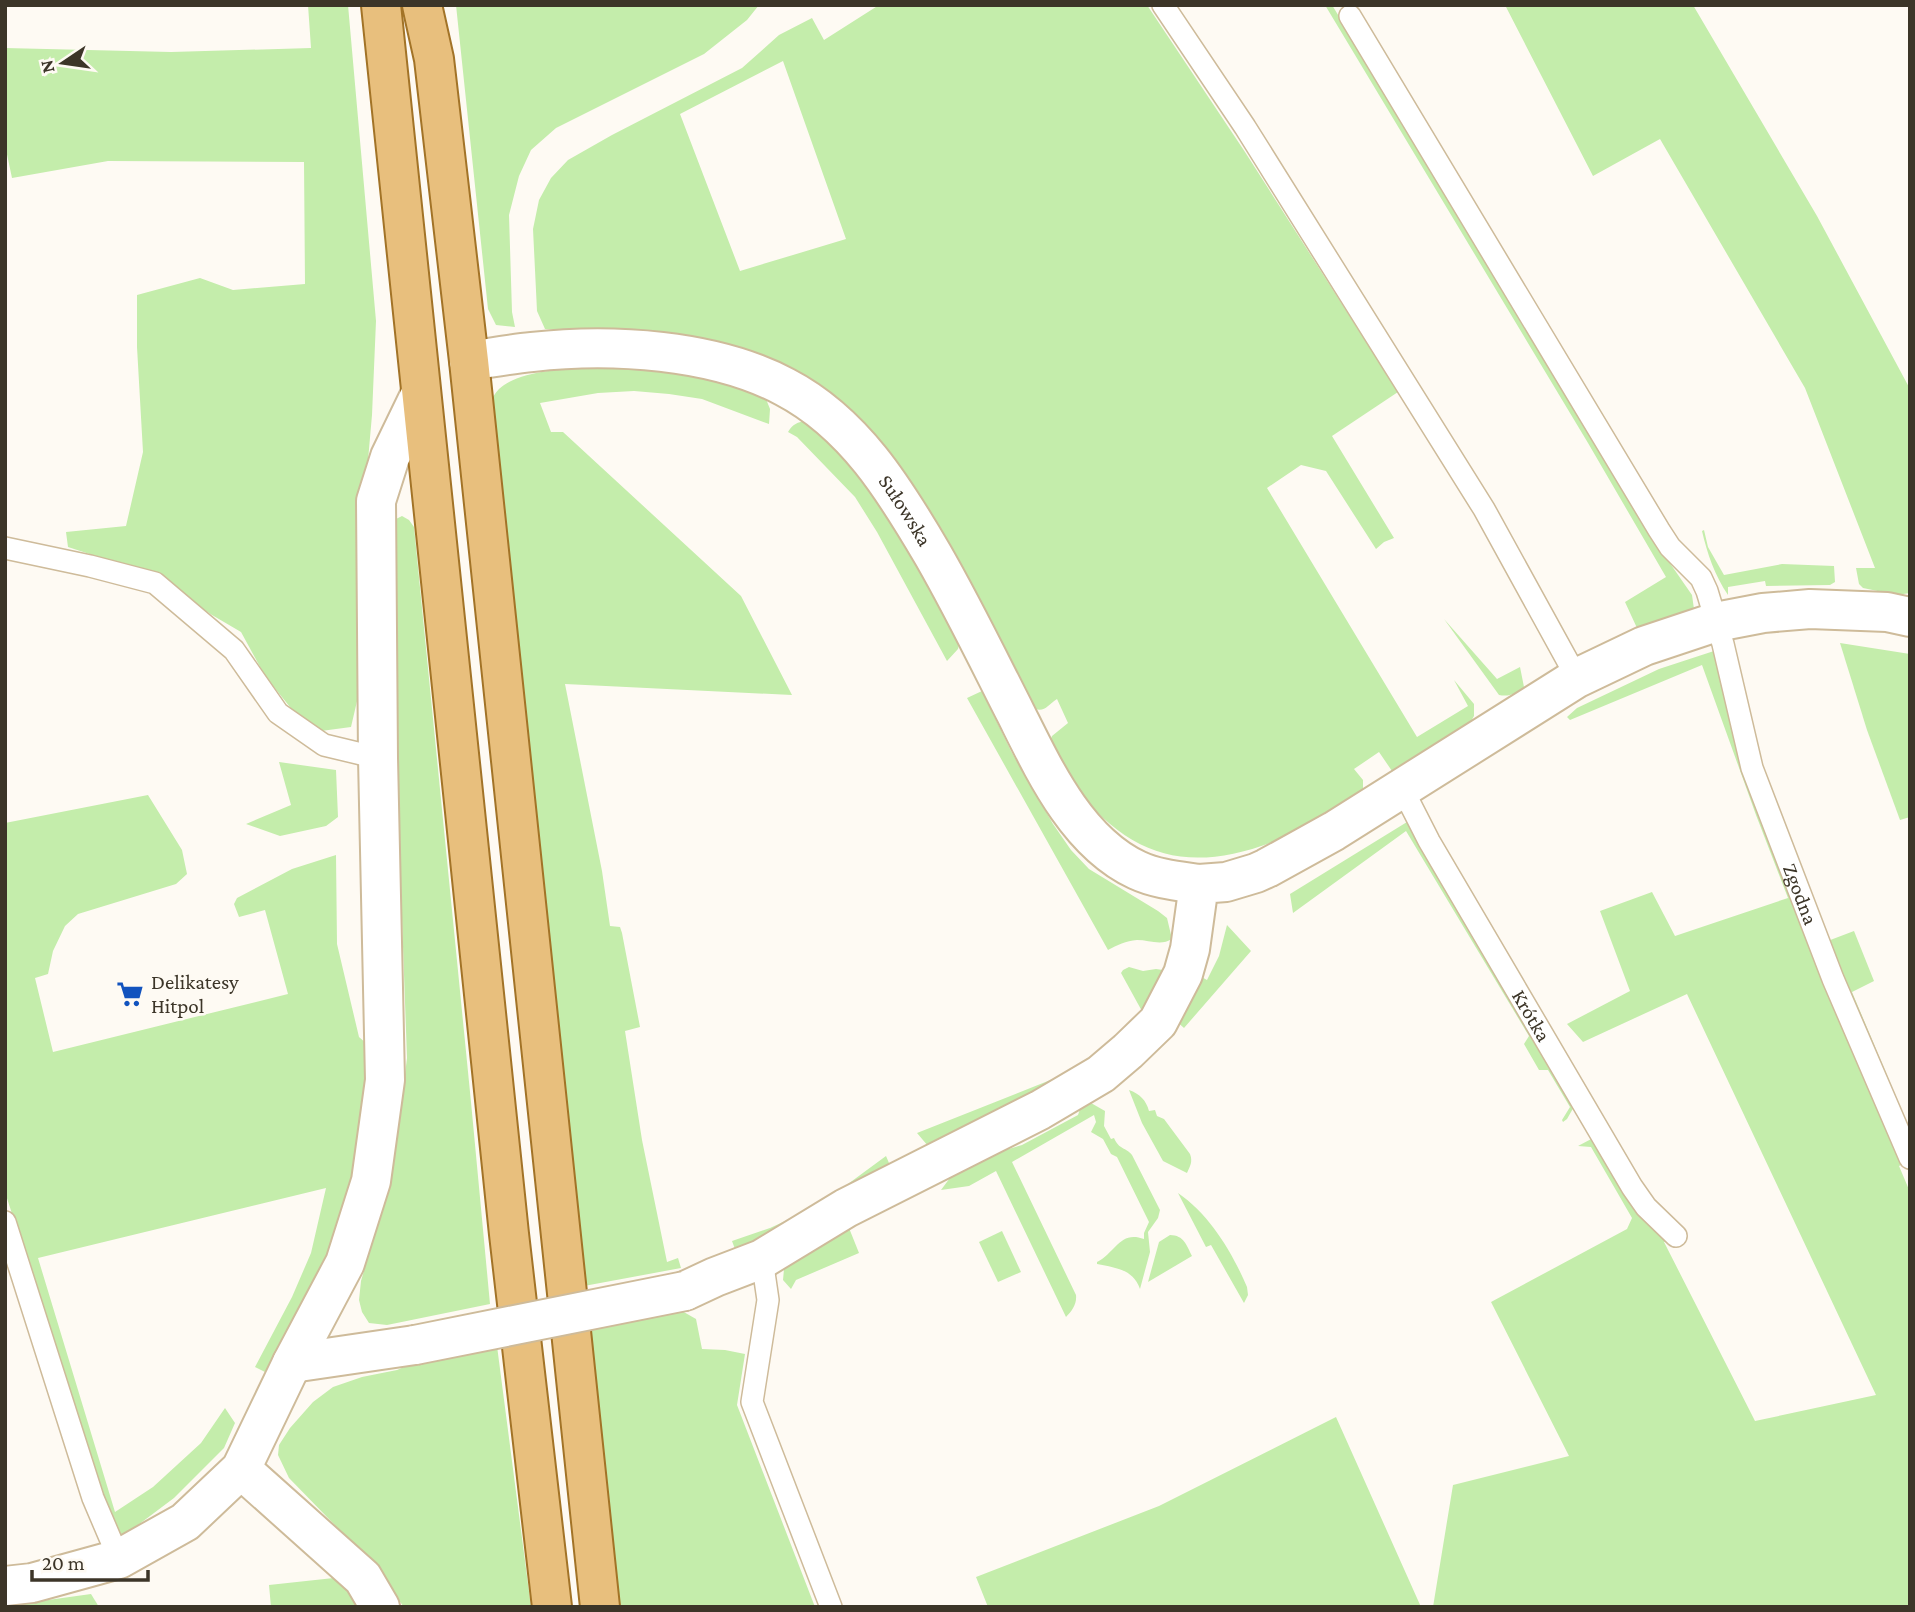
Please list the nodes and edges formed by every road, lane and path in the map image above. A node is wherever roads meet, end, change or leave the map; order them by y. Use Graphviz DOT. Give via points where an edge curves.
graph roads {
  1 [pos="381,5"];
  2 [pos="422,5"];
  3 [pos="1163,5"];
  4 [pos="1350,16"];
  5 [pos="469,361"];
  6 [pos="421,393"];
  7 [pos="5,548"];
  8 [pos="1910,617"];
  9 [pos="1716,622"];
  10 [pos="1577,678"];
  11 [pos="378,758"];
  12 [pos="1402,788"];
  13 [pos="1199,884"];
  14 [pos="1910,1158"];
  15 [pos="5,1222"];
  16 [pos="1676,1236"];
  17 [pos="762,1259"];
  18 [pos="292,1363"];
  19 [pos="241,1469"];
  20 [pos="119,1559"];
  21 [pos="5,1586"];
  22 [pos="380,1607"];
  23 [pos="552,1607"];
  24 [pos="600,1607"];
  25 [pos="831,1607"];
  1 -- 6 [label="main road"];
  2 -- 5 [label="main road" via="434,59"];
  3 -- 10 [label="lane" via="1484,509"];
  4 -- 9 [label="lane, Zgodna" via="1659,530 1702,578"];
  5 -- 13 [label="street, Sułowska" via="590,349 685,355 759,375 815,406 851,436 908,513 1058,794 1084,828 1137,870"];
  5 -- 24 [label="main road"];
  6 -- 11 [label="street" via="390,457 376,501"];
  6 -- 23 [label="main road"];
  7 -- 11 [label="lane" via="155,583 234,650 278,713 324,745"];
  8 -- 9 [label="street, Sułowska" via="1810,609"];
  9 -- 10 [label="street, Sułowska" via="1644,646"];
  9 -- 14 [label="lane, Zgodna" via="1759,788 1833,979"];
  10 -- 12 [label="street, Sułowska"];
  11 -- 18 [label="street" via="386,1080 371,1181 345,1263"];
  12 -- 13 [label="street, Sułowska" via="1256,873"];
  12 -- 16 [label="lane, Krótka" via="1627,1178 1646,1207"];
  13 -- 17 [label="street" via="1183,974 1158,1022 1128,1051 1101,1074 1040,1110 846,1208"];
  15 -- 20 [label="lane" via="93,1498"];
  17 -- 18 [label="street, bridge" via="685,1291 415,1345"];
  17 -- 25 [label="lane" via="768,1300 752,1402"];
  18 -- 19 [label="street"];
  19 -- 20 [label="street" via="185,1522"];
  19 -- 22 [label="street" via="363,1578"];
  20 -- 21 [label="street"];
}
